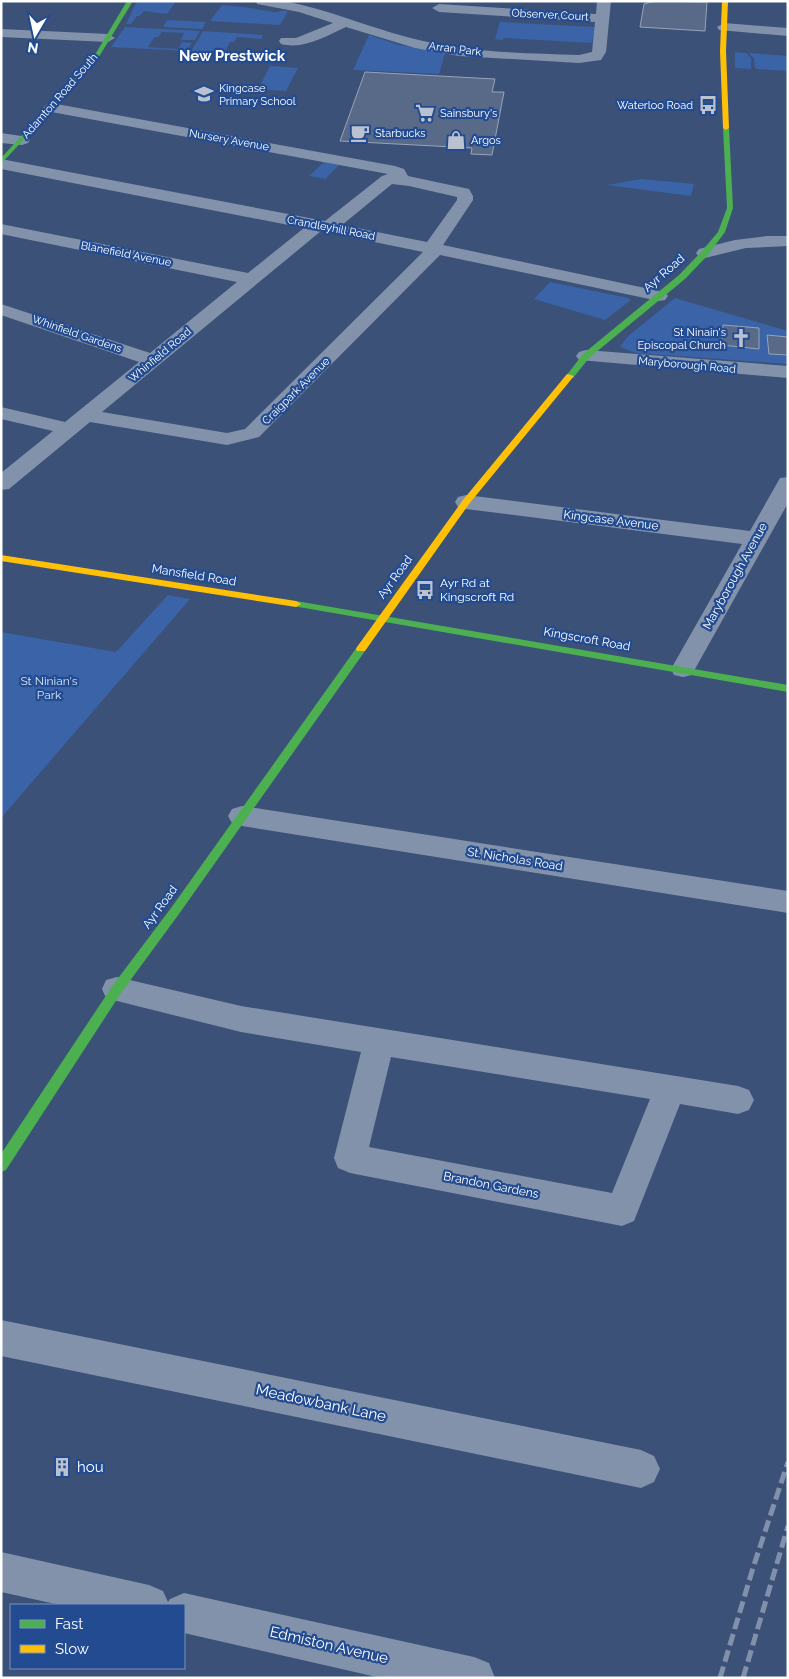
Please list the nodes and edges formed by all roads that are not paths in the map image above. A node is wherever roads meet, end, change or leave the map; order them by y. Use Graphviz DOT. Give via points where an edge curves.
graph roads {
  1 [pos="130,1"];
  2 [pos="262,1"];
  3 [pos="604,1"];
  4 [pos="724,1"];
  5 [pos="439,8"];
  6 [pos="601,18"];
  7 [pos="344,23"];
  8 [pos="724,27"];
  9 [pos="788,32"];
  10 [pos="1,33"];
  11 [pos="108,38"];
  12 [pos="286,41"];
  13 [pos="51,108"];
  14 [pos="1,138"];
  15 [pos="22,140"];
  16 [pos="1,163"];
  17 [pos="398,179"];
  18 [pos="727,218"];
  19 [pos="323,226"];
  20 [pos="1,229"];
  21 [pos="762,241"];
  22 [pos="788,241"];
  23 [pos="434,249"];
  24 [pos="705,253"];
  25 [pos="251,279"];
  26 [pos="659,296"];
  27 [pos="1,309"];
  28 [pos="586,356"];
  29 [pos="153,360"];
  30 [pos="788,372"];
  31 [pos="1,413"];
  32 [pos="86,415"];
  33 [pos="68,430"];
  34 [pos="788,483"];
  35 [pos="1,484"];
  36 [pos="466,502"];
  37 [pos="757,538"];
  38 [pos="1,558"];
  39 [pos="382,618"];
  40 [pos="683,669"];
  41 [pos="788,689"];
  42 [pos="242,816"];
  43 [pos="788,902"];
  44 [pos="118,989"];
  45 [pos="379,1041"];
  46 [pos="670,1089"];
  47 [pos="738,1100"];
  48 [pos="1,1166"];
  49 [pos="1,1338"];
  50 [pos="641,1469"];
  51 [pos="1,1572"];
  52 [pos="145,1604"];
  53 [pos="185,1613"];
  54 [pos="474,1678"];
  1 -- 11 [label="main road, Adamton Road South"];
  2 -- 7 [label="street, Arran Park" via="291,6"];
  3 -- 6 [label="street, Arran Park"];
  4 -- 8 [label="main road, Ayr Road"];
  5 -- 6 [label="street, Observer Court"];
  6 -- 7 [label="street, Arran Park" via="599,52 596,57 579,60 438,48"];
  7 -- 12 [label="street" via="298,42"];
  8 -- 9 [label="street"];
  8 -- 18 [label="main road, Ayr Road" via="730,208"];
  10 -- 11 [label="street"];
  11 -- 13 [label="main road, Adamton Road South" via="95,60"];
  13 -- 15 [label="main road, Adamton Road South"];
  13 -- 17 [label="street, Nursery Avenue" via="389,169 398,172"];
  14 -- 15 [label="street"];
  15 -- 16 [label="main road, Adamton Road South"];
  16 -- 19 [label="street, Crandleyhill Road"];
  17 -- 19 [label="street, Whinfield Road" via="385,181"];
  17 -- 23 [label="street, Craigpark Avenue" via="465,196"];
  18 -- 21 [label="street"];
  18 -- 24 [label="main road, Ayr Road"];
  19 -- 23 [label="street, Crandleyhill Road"];
  19 -- 25 [label="street, Whinfield Road"];
  20 -- 25 [label="street, Blanefield Avenue"];
  21 -- 22 [label="street"];
  21 -- 24 [label="street"];
  23 -- 26 [label="street, Crandleyhill Road"];
  23 -- 32 [label="street, Craigpark Avenue" via="252,433 227,439"];
  24 -- 26 [label="main road, Ayr Road"];
  25 -- 29 [label="street, Whinfield Road"];
  26 -- 28 [label="main road, Ayr Road"];
  27 -- 29 [label="street, Whinfield Gardens"];
  28 -- 30 [label="street, Maryborough Road"];
  28 -- 36 [label="main road, Ayr Road"];
  29 -- 32 [label="street, Whinfield Road"];
  31 -- 33 [label="street"];
  32 -- 33 [label="street, Whinfield Road"];
  33 -- 35 [label="street, Whinfield Road"];
  34 -- 37 [label="street, Maryborough Avenue"];
  36 -- 37 [label="street, Kingcase Avenue"];
  36 -- 39 [label="main road, Ayr Road"];
  37 -- 40 [label="street, Maryborough Avenue"];
  38 -- 39 [label="main road, Mansfield Road"];
  39 -- 40 [label="main road, Kingscroft Road"];
  39 -- 42 [label="main road, Ayr Road"];
  40 -- 41 [label="main road, Kingscroft Road"];
  42 -- 43 [label="street, St. Nicholas Road"];
  42 -- 44 [label="main road, Ayr Road"];
  44 -- 45 [label="street" via="241,1019"];
  44 -- 48 [label="main road, Ayr Road"];
  45 -- 46 [label="street"];
  45 -- 46 [label="street, Brandon Gardens" via="350,1158 622,1210"];
  46 -- 47 [label="street"];
  49 -- 50 [label="street, Meadowbank Lane"];
  51 -- 52 [label="street"];
  53 -- 54 [label="street, Edmiston Avenue"];
}
